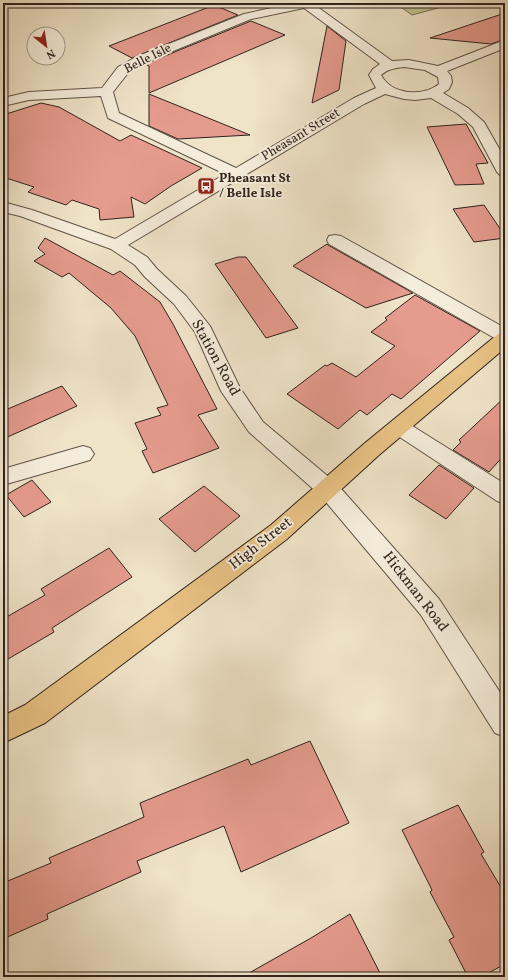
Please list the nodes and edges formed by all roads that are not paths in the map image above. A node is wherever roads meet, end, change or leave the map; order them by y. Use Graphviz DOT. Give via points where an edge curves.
graph roads {
  1 [pos="306,4"];
  2 [pos="505,44"];
  3 [pos="390,65"];
  4 [pos="438,70"];
  5 [pos="384,89"];
  6 [pos="106,92"];
  7 [pos="433,93"];
  8 [pos="3,102"];
  9 [pos="505,172"];
  10 [pos="237,174"];
  11 [pos="3,207"];
  12 [pos="335,240"];
  13 [pos="117,245"];
  14 [pos="505,337"];
  15 [pos="399,426"];
  16 [pos="83,454"];
  17 [pos="3,477"];
  18 [pos="328,489"];
  19 [pos="505,495"];
  20 [pos="505,724"];
  21 [pos="3,730"];
  1 -- 3 [label="street"];
  1 -- 6 [label="street, Belle Isle" via="248,16 140,60 123,70"];
  2 -- 4 [label="street"];
  3 -- 4 [label="street" via="419,64"];
  3 -- 5 [label="street" via="375,75 376,82"];
  4 -- 7 [label="street" via="445,77 446,83 443,88"];
  5 -- 7 [label="street" via="408,96"];
  5 -- 10 [label="street, Pheasant Street" via="352,105"];
  6 -- 8 [label="street" via="29,96"];
  6 -- 10 [label="street" via="113,116"];
  7 -- 9 [label="street" via="463,111 479,126"];
  10 -- 13 [label="street, Pheasant Street"];
  11 -- 13 [label="street, Station Road"];
  12 -- 14 [label="street"];
  13 -- 18 [label="street, Station Road" via="141,261 180,300 203,330 231,391 256,427"];
  14 -- 15 [label="main road, High Street"];
  15 -- 18 [label="main road, High Street"];
  15 -- 19 [label="street"];
  16 -- 17 [label="street"];
  18 -- 20 [label="street, Hickman Road" via="430,607"];
  18 -- 21 [label="main road, High Street" via="279,532 35,714"];
}
